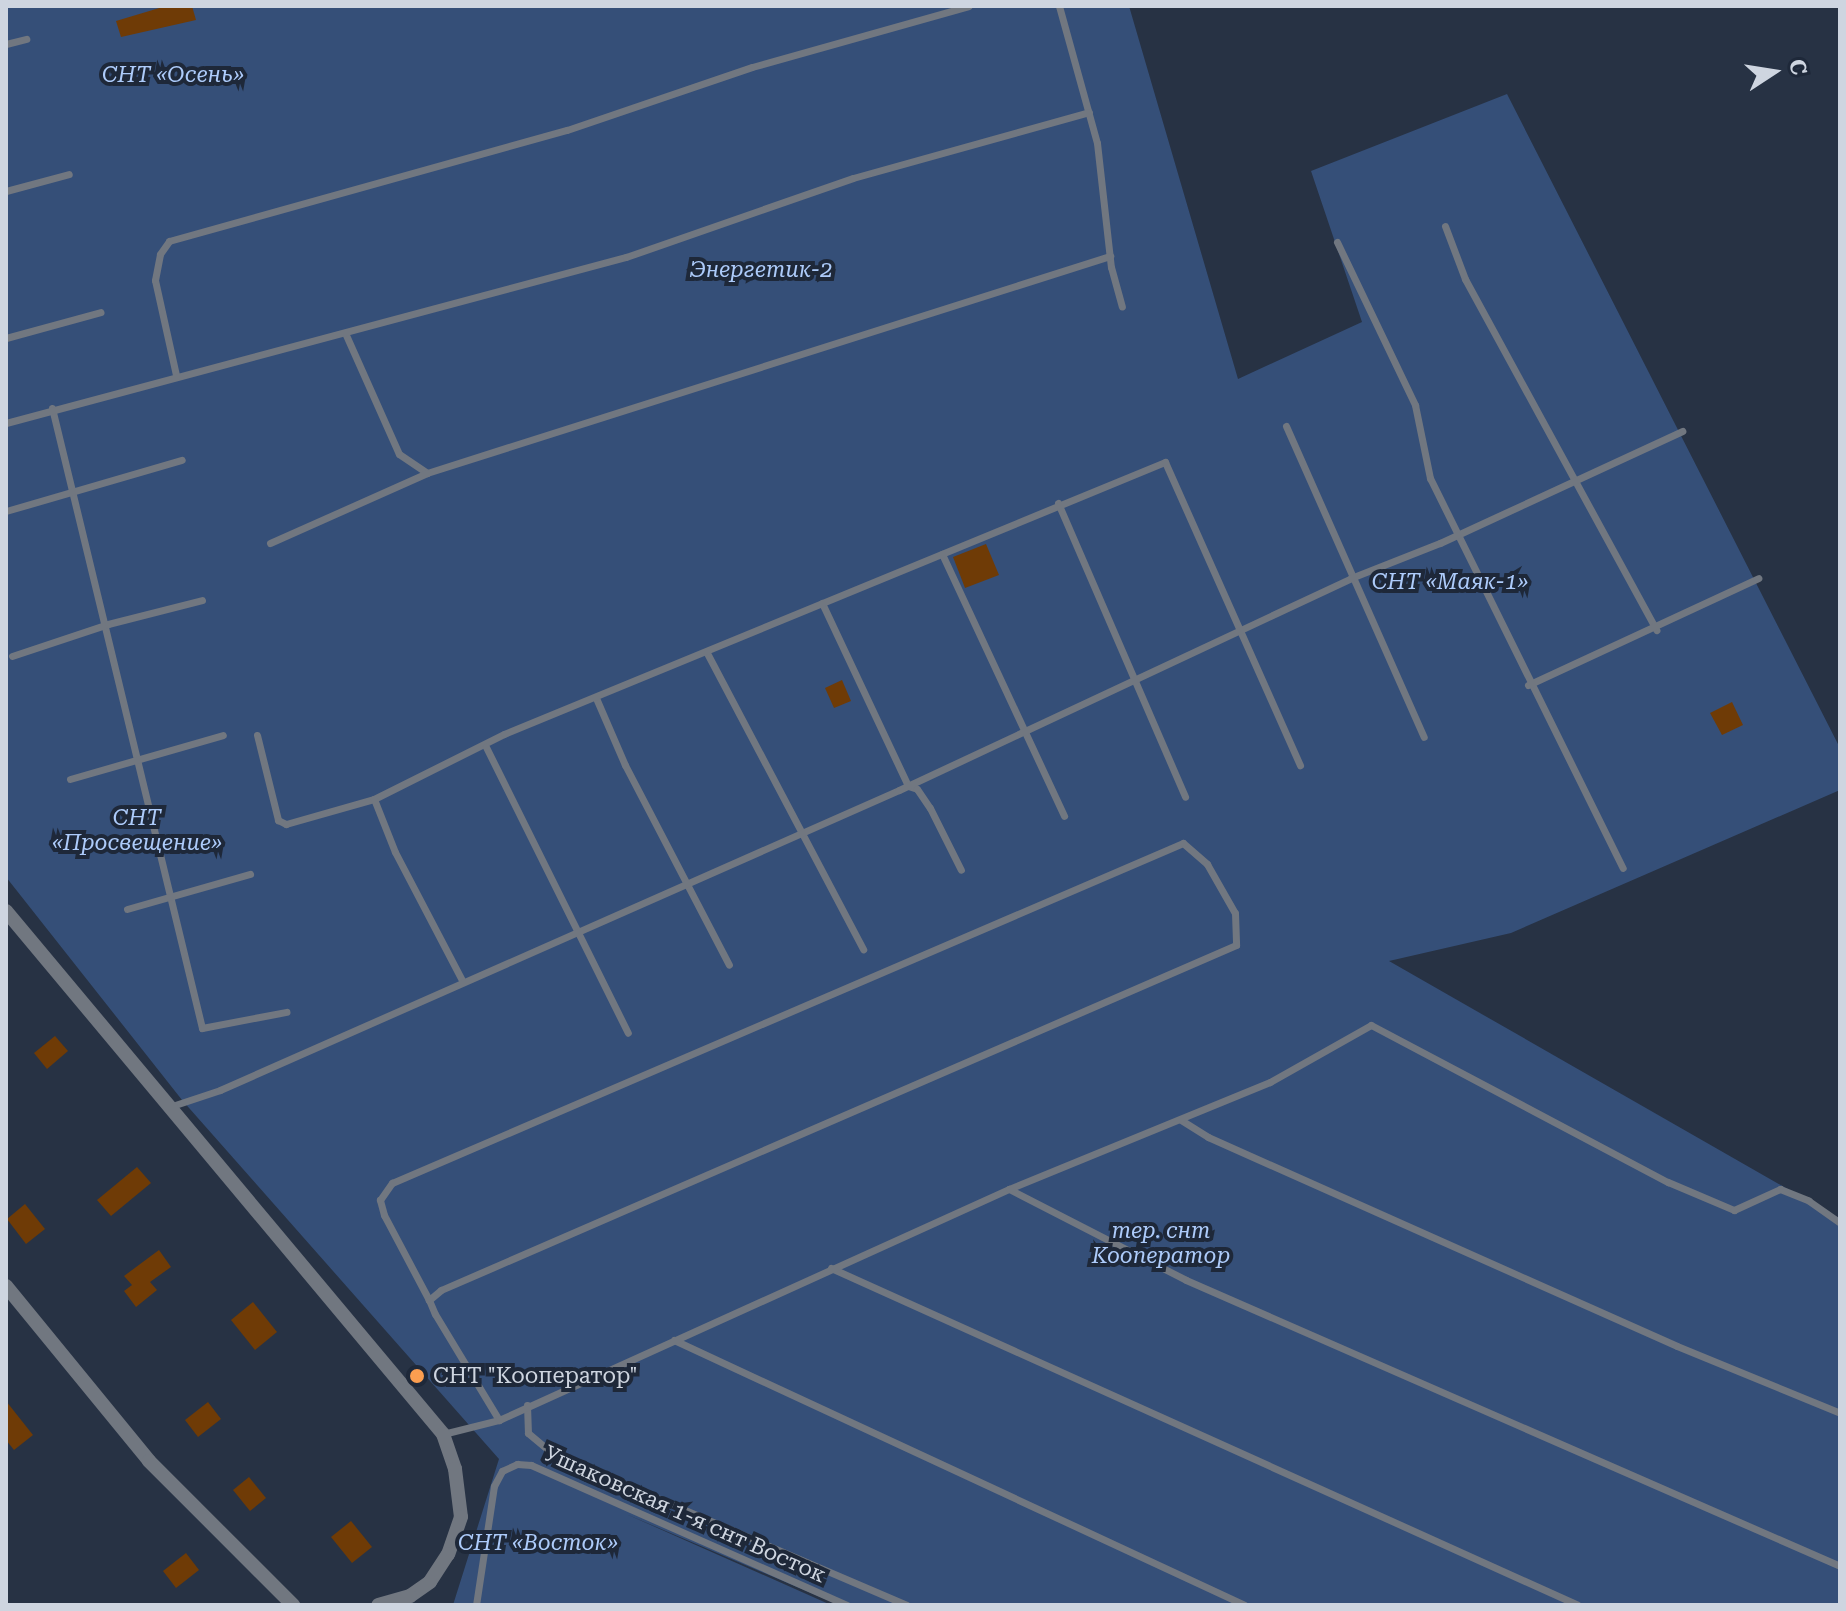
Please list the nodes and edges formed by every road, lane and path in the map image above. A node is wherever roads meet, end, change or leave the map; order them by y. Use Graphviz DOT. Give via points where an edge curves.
graph roads {
  1 [pos="969,6"];
  2 [pos="1059,6"];
  3 [pos="26,39"];
  4 [pos="6,44"];
  5 [pos="1089,112"];
  6 [pos="69,174"];
  7 [pos="6,191"];
  8 [pos="1445,226"];
  9 [pos="1337,242"];
  10 [pos="1110,256"];
  11 [pos="1122,307"];
  12 [pos="101,312"];
  13 [pos="346,335"];
  14 [pos="6,338"];
  15 [pos="176,375"];
  16 [pos="52,408"];
  17 [pos="6,423"];
  18 [pos="1286,426"];
  19 [pos="1682,431"];
  20 [pos="182,460"];
  21 [pos="427,473"];
  22 [pos="1575,480"];
  23 [pos="73,491"];
  24 [pos="1058,503"];
  25 [pos="6,511"];
  26 [pos="1458,535"];
  27 [pos="270,543"];
  28 [pos="942,554"];
  29 [pos="1351,578"];
  30 [pos="1758,578"];
  31 [pos="202,600"];
  32 [pos="822,603"];
  33 [pos="108,624"];
  34 [pos="1239,630"];
  35 [pos="1656,630"];
  36 [pos="707,653"];
  37 [pos="12,656"];
  38 [pos="1132,682"];
  39 [pos="1528,685"];
  40 [pos="596,698"];
  41 [pos="1021,730"];
  42 [pos="223,735"];
  43 [pos="257,735"];
  44 [pos="1424,737"];
  45 [pos="486,747"];
  46 [pos="141,759"];
  47 [pos="1300,765"];
  48 [pos="70,779"];
  49 [pos="908,786"];
  50 [pos="1185,797"];
  51 [pos="374,799"];
  52 [pos="1064,816"];
  53 [pos="799,831"];
  54 [pos="1623,868"];
  55 [pos="961,870"];
  56 [pos="250,874"];
  57 [pos="686,882"];
  58 [pos="174,896"];
  59 [pos="127,909"];
  60 [pos="6,911"];
  61 [pos="578,928"];
  62 [pos="863,949"];
  63 [pos="729,965"];
  64 [pos="462,980"];
  65 [pos="286,1012"];
  66 [pos="628,1033"];
  67 [pos="167,1108"];
  68 [pos="1181,1120"];
  69 [pos="1009,1189"];
  70 [pos="1840,1223"];
  71 [pos="831,1268"];
  72 [pos="6,1286"];
  73 [pos="429,1300"];
  74 [pos="674,1340"];
  75 [pos="527,1405"];
  76 [pos="1840,1413"];
  77 [pos="499,1420"];
  78 [pos="443,1434"];
  79 [pos="1840,1566"];
  80 [pos="414,1600"];
  81 [pos="293,1605"];
  82 [pos="378,1605"];
  83 [pos="476,1605"];
  84 [pos="847,1605"];
  85 [pos="907,1605"];
  86 [pos="1245,1605"];
  87 [pos="1578,1605"];
  1 -- 15 [label="lane" via="752,67 567,130 169,241 160,254 155,280"];
  2 -- 5 [label="lane"];
  3 -- 4 [label="lane"];
  5 -- 10 [label="lane"];
  5 -- 13 [label="lane" via="853,178 626,257 488,291"];
  6 -- 7 [label="lane"];
  8 -- 22 [label="lane" via="1465,279"];
  9 -- 26 [label="lane" via="1415,405 1421,454"];
  10 -- 11 [label="lane"];
  10 -- 21 [label="lane"];
  12 -- 14 [label="lane"];
  13 -- 15 [label="lane"];
  13 -- 21 [label="lane" via="399,454"];
  15 -- 16 [label="lane"];
  16 -- 17 [label="lane"];
  16 -- 23 [label="lane"];
  18 -- 29 [label="lane"];
  19 -- 22 [label="lane"];
  20 -- 23 [label="lane"];
  21 -- 27 [label="lane"];
  22 -- 26 [label="lane"];
  22 -- 35 [label="lane"];
  23 -- 25 [label="lane"];
  23 -- 33 [label="lane"];
  24 -- 28 [label="lane"];
  24 -- 34 [label="lane" via="1165,462"];
  24 -- 38 [label="lane"];
  26 -- 29 [label="lane"];
  26 -- 39 [label="lane"];
  28 -- 32 [label="lane"];
  28 -- 41 [label="lane"];
  29 -- 34 [label="lane"];
  29 -- 44 [label="lane"];
  30 -- 35 [label="lane"];
  31 -- 33 [label="lane"];
  32 -- 36 [label="lane"];
  32 -- 49 [label="lane"];
  33 -- 37 [label="lane"];
  33 -- 46 [label="lane"];
  34 -- 38 [label="lane"];
  34 -- 47 [label="lane"];
  35 -- 39 [label="lane"];
  36 -- 40 [label="lane"];
  36 -- 53 [label="lane"];
  38 -- 41 [label="lane"];
  38 -- 50 [label="lane"];
  39 -- 54 [label="lane" via="1559,731"];
  40 -- 45 [label="lane" via="504,734"];
  40 -- 57 [label="lane"];
  41 -- 49 [label="lane"];
  41 -- 52 [label="lane"];
  42 -- 46 [label="lane"];
  43 -- 51 [label="lane" via="278,820 286,824"];
  45 -- 51 [label="lane"];
  45 -- 61 [label="lane"];
  46 -- 48 [label="lane"];
  46 -- 58 [label="lane"];
  49 -- 53 [label="lane"];
  49 -- 55 [label="lane" via="917,789 930,808"];
  51 -- 64 [label="lane" via="395,852"];
  53 -- 57 [label="lane"];
  53 -- 62 [label="lane"];
  56 -- 58 [label="lane"];
  57 -- 61 [label="lane"];
  57 -- 63 [label="lane"];
  58 -- 59 [label="lane"];
  58 -- 65 [label="lane" via="202,1028"];
  60 -- 67 [label="street"];
  61 -- 64 [label="lane"];
  61 -- 66 [label="lane"];
  64 -- 67 [label="lane" via="220,1090"];
  67 -- 78 [label="street"];
  68 -- 69 [label="lane"];
  68 -- 70 [label="lane" via="1270,1082 1371,1025 1734,1210 1780,1189"];
  68 -- 76 [label="lane" via="1208,1137 1677,1346"];
  69 -- 71 [label="lane"];
  69 -- 79 [label="lane" via="1186,1280"];
  71 -- 74 [label="lane"];
  71 -- 87 [label="lane"];
  72 -- 81 [label="street" via="149,1461"];
  73 -- 73 [label="lane" via="624,1208 1236,945 1235,913 1207,864 1183,843 392,1183 380,1200 384,1215"];
  73 -- 77 [label="lane"];
  74 -- 75 [label="lane"];
  74 -- 86 [label="lane"];
  75 -- 77 [label="lane"];
  75 -- 85 [label="lane" via="528,1433 552,1453"];
  77 -- 78 [label="lane"];
  78 -- 80 [label="street" via="455,1469 461,1517 436,1572"];
  80 -- 82 [label="street"];
  83 -- 84 [label="lane, Ушаковская 1-я снт Восток" via="494,1486 502,1471 517,1464 531,1465"];
}
